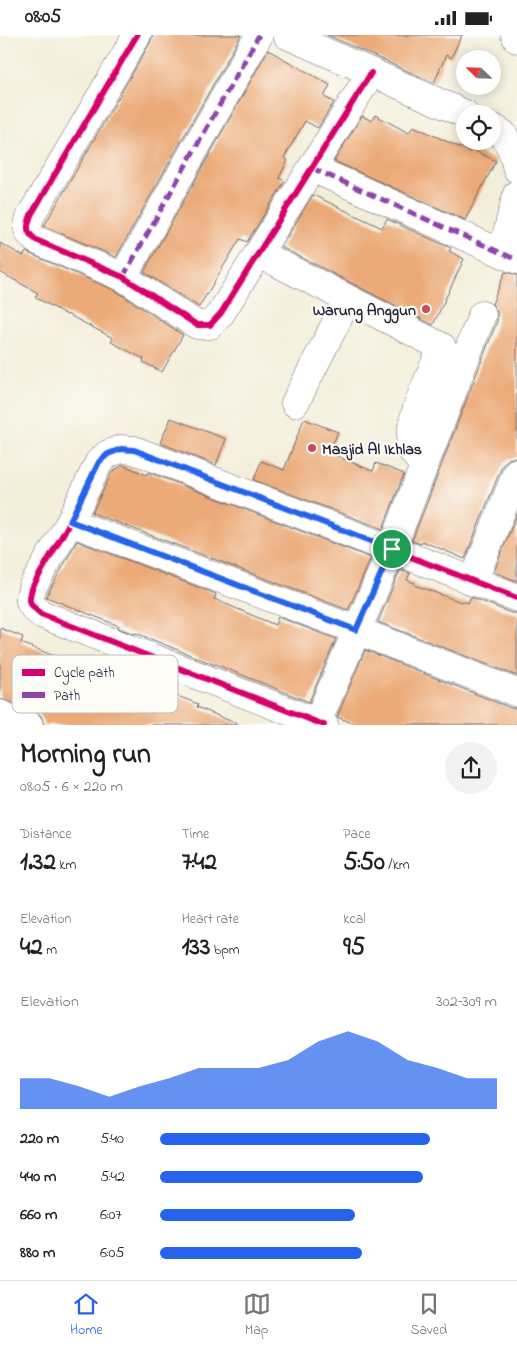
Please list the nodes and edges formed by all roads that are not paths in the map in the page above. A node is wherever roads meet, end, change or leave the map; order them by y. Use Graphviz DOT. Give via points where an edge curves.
graph roads {
  1 [pos="137,35"];
  2 [pos="258,35"];
  3 [pos="287,35"];
  4 [pos="515,35"];
  5 [pos="517,39"];
  6 [pos="371,73"];
  7 [pos="456,110"];
  8 [pos="501,132"];
  9 [pos="312,168"];
  10 [pos="517,169"];
  11 [pos="517,194"];
  12 [pos="258,253"];
  13 [pos="509,256"];
  14 [pos="123,277"];
  15 [pos="348,299"];
  16 [pos="482,315"];
  17 [pos="295,403"];
  18 [pos="424,465"];
  19 [pos="517,472"];
  20 [pos="70,521"];
  21 [pos="392,549"];
  22 [pos="472,582"];
  23 [pos="517,598"];
  24 [pos="356,630"];
  25 [pos="145,655"];
  26 [pos="178,668"];
  27 [pos="517,693"];
  28 [pos="0,714"];
  29 [pos="319,724"];
  30 [pos="30,725"];
  1 -- 14 [label="street" via="27,227 36,241"];
  2 -- 14 [label="street"];
  3 -- 6 [label="street"];
  4 -- 5 [label="street"];
  6 -- 7 [label="street"];
  6 -- 9 [label="street"];
  8 -- 10 [label="street" via="512,150"];
  9 -- 12 [label="street"];
  9 -- 13 [label="street"];
  11 -- 13 [label="street"];
  12 -- 14 [label="street" via="210,325 197,325"];
  12 -- 15 [label="street"];
  15 -- 17 [label="street"];
  15 -- 18 [label="street" via="442,347 410,431 412,450"];
  16 -- 18 [label="street"];
  18 -- 21 [label="street"];
  19 -- 22 [label="street"];
  20 -- 21 [label="street" via="99,462 115,451 134,450"];
  20 -- 24 [label="street"];
  20 -- 25 [label="street" via="33,586 29,597 31,605 41,614"];
  21 -- 22 [label="street"];
  21 -- 24 [label="street"];
  22 -- 23 [label="street"];
  24 -- 27 [label="street"];
  24 -- 29 [label="street"];
  26 -- 29 [label="street"];
  28 -- 30 [label="street"];
}
